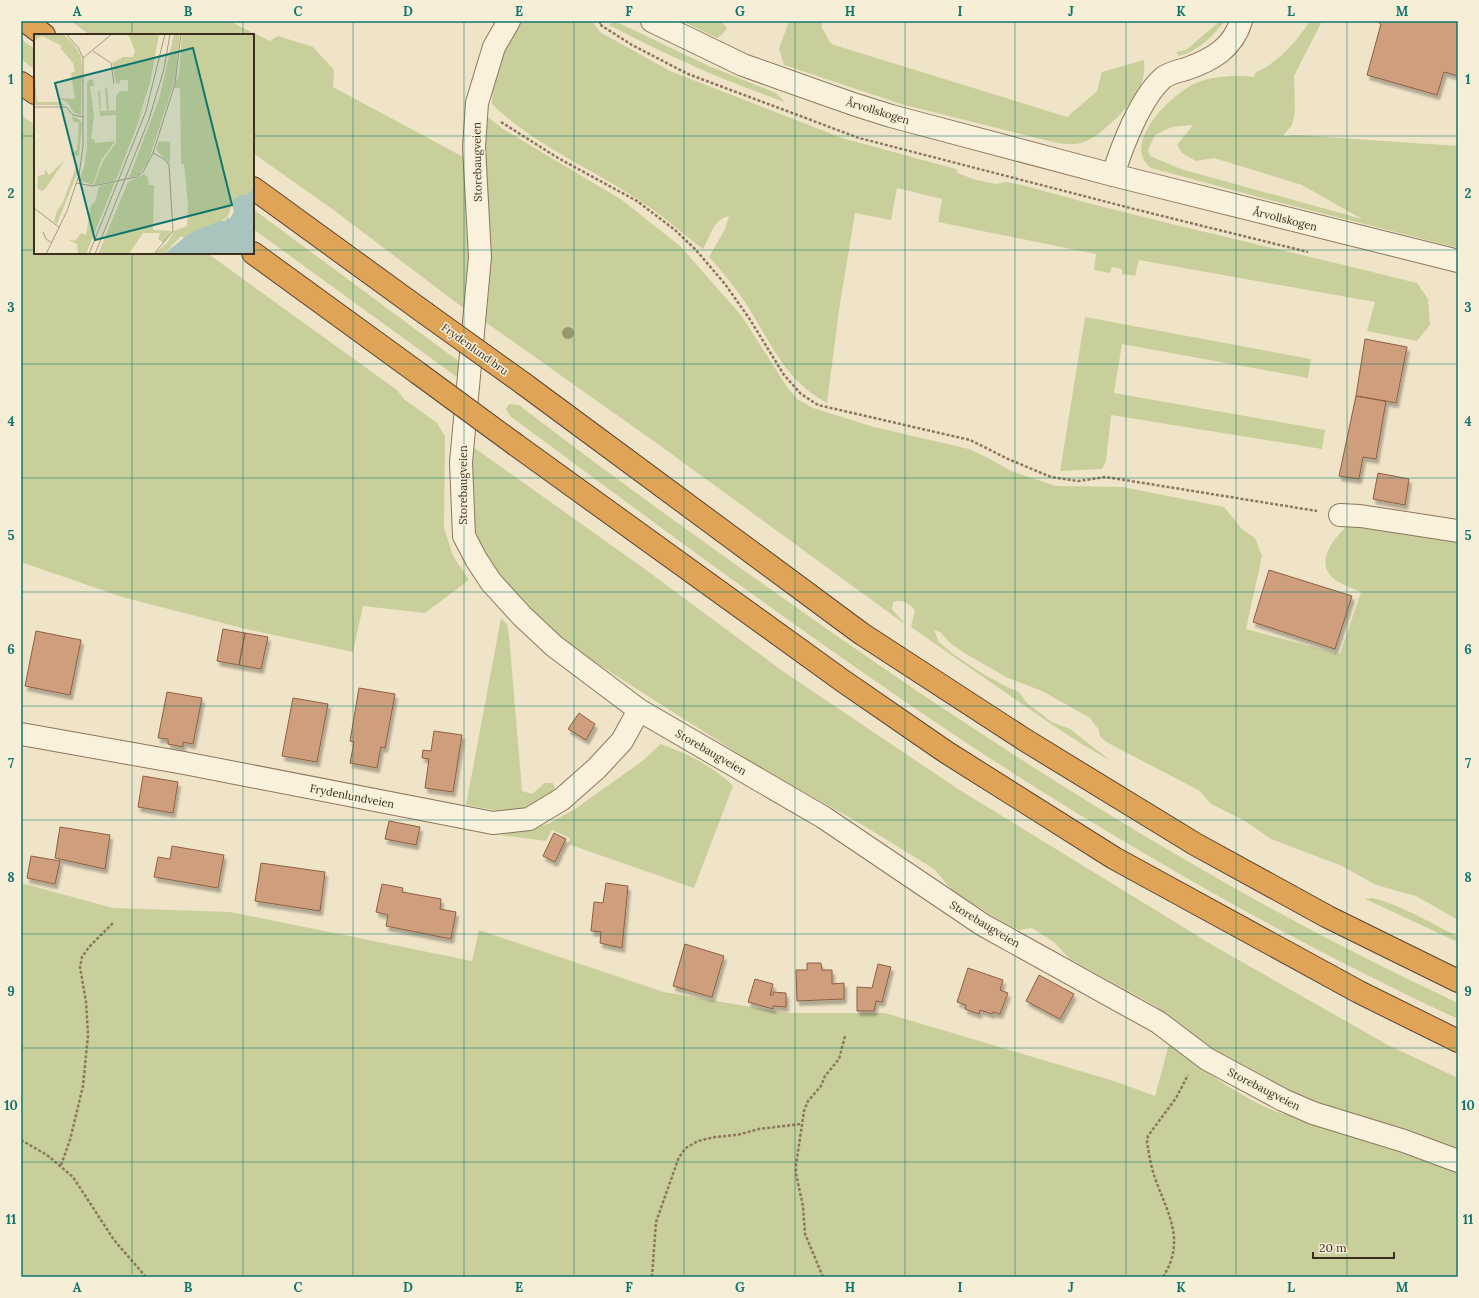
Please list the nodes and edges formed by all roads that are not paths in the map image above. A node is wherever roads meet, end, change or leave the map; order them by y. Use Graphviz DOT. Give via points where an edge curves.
graph roads {
  1 [pos="25,21"];
  2 [pos="509,21"];
  3 [pos="652,21"];
  4 [pos="1241,21"];
  5 [pos="43,34"];
  6 [pos="21,83"];
  7 [pos="34,92"];
  8 [pos="1113,175"];
  9 [pos="254,189"];
  10 [pos="254,253"];
  11 [pos="1458,262"];
  12 [pos="1340,515"];
  13 [pos="1458,531"];
  14 [pos="638,710"];
  15 [pos="21,734"];
  16 [pos="1458,981"];
  17 [pos="1458,1041"];
  18 [pos="1458,1161"];
  1 -- 5 [label="highway"];
  2 -- 14 [label="street, Storebaugveien" via="494,48 477,103 474,147 480,257 461,462 464,536 491,582 522,616 554,646"];
  3 -- 8 [label="street, Årvollskogen" via="742,65 853,104"];
  4 -- 8 [label="street" via="1237,35 1224,49 1204,63 1166,76 1153,87 1143,104"];
  6 -- 7 [label="highway"];
  8 -- 11 [label="street, Årvollskogen"];
  9 -- 16 [label="highway, Frydenlund bru, bridge" via="862,634 1025,740 1195,844 1328,916"];
  10 -- 17 [label="highway, bridge" via="843,681 952,756 1114,858 1359,992"];
  12 -- 13 [label="street"];
  14 -- 15 [label="street, Frydenlundveien" via="622,741 597,768 562,799 529,819 494,823"];
  14 -- 18 [label="street, Storebaugveien" via="823,817 983,925 1158,1022 1200,1054 1283,1100 1313,1113 1404,1141"];
}
